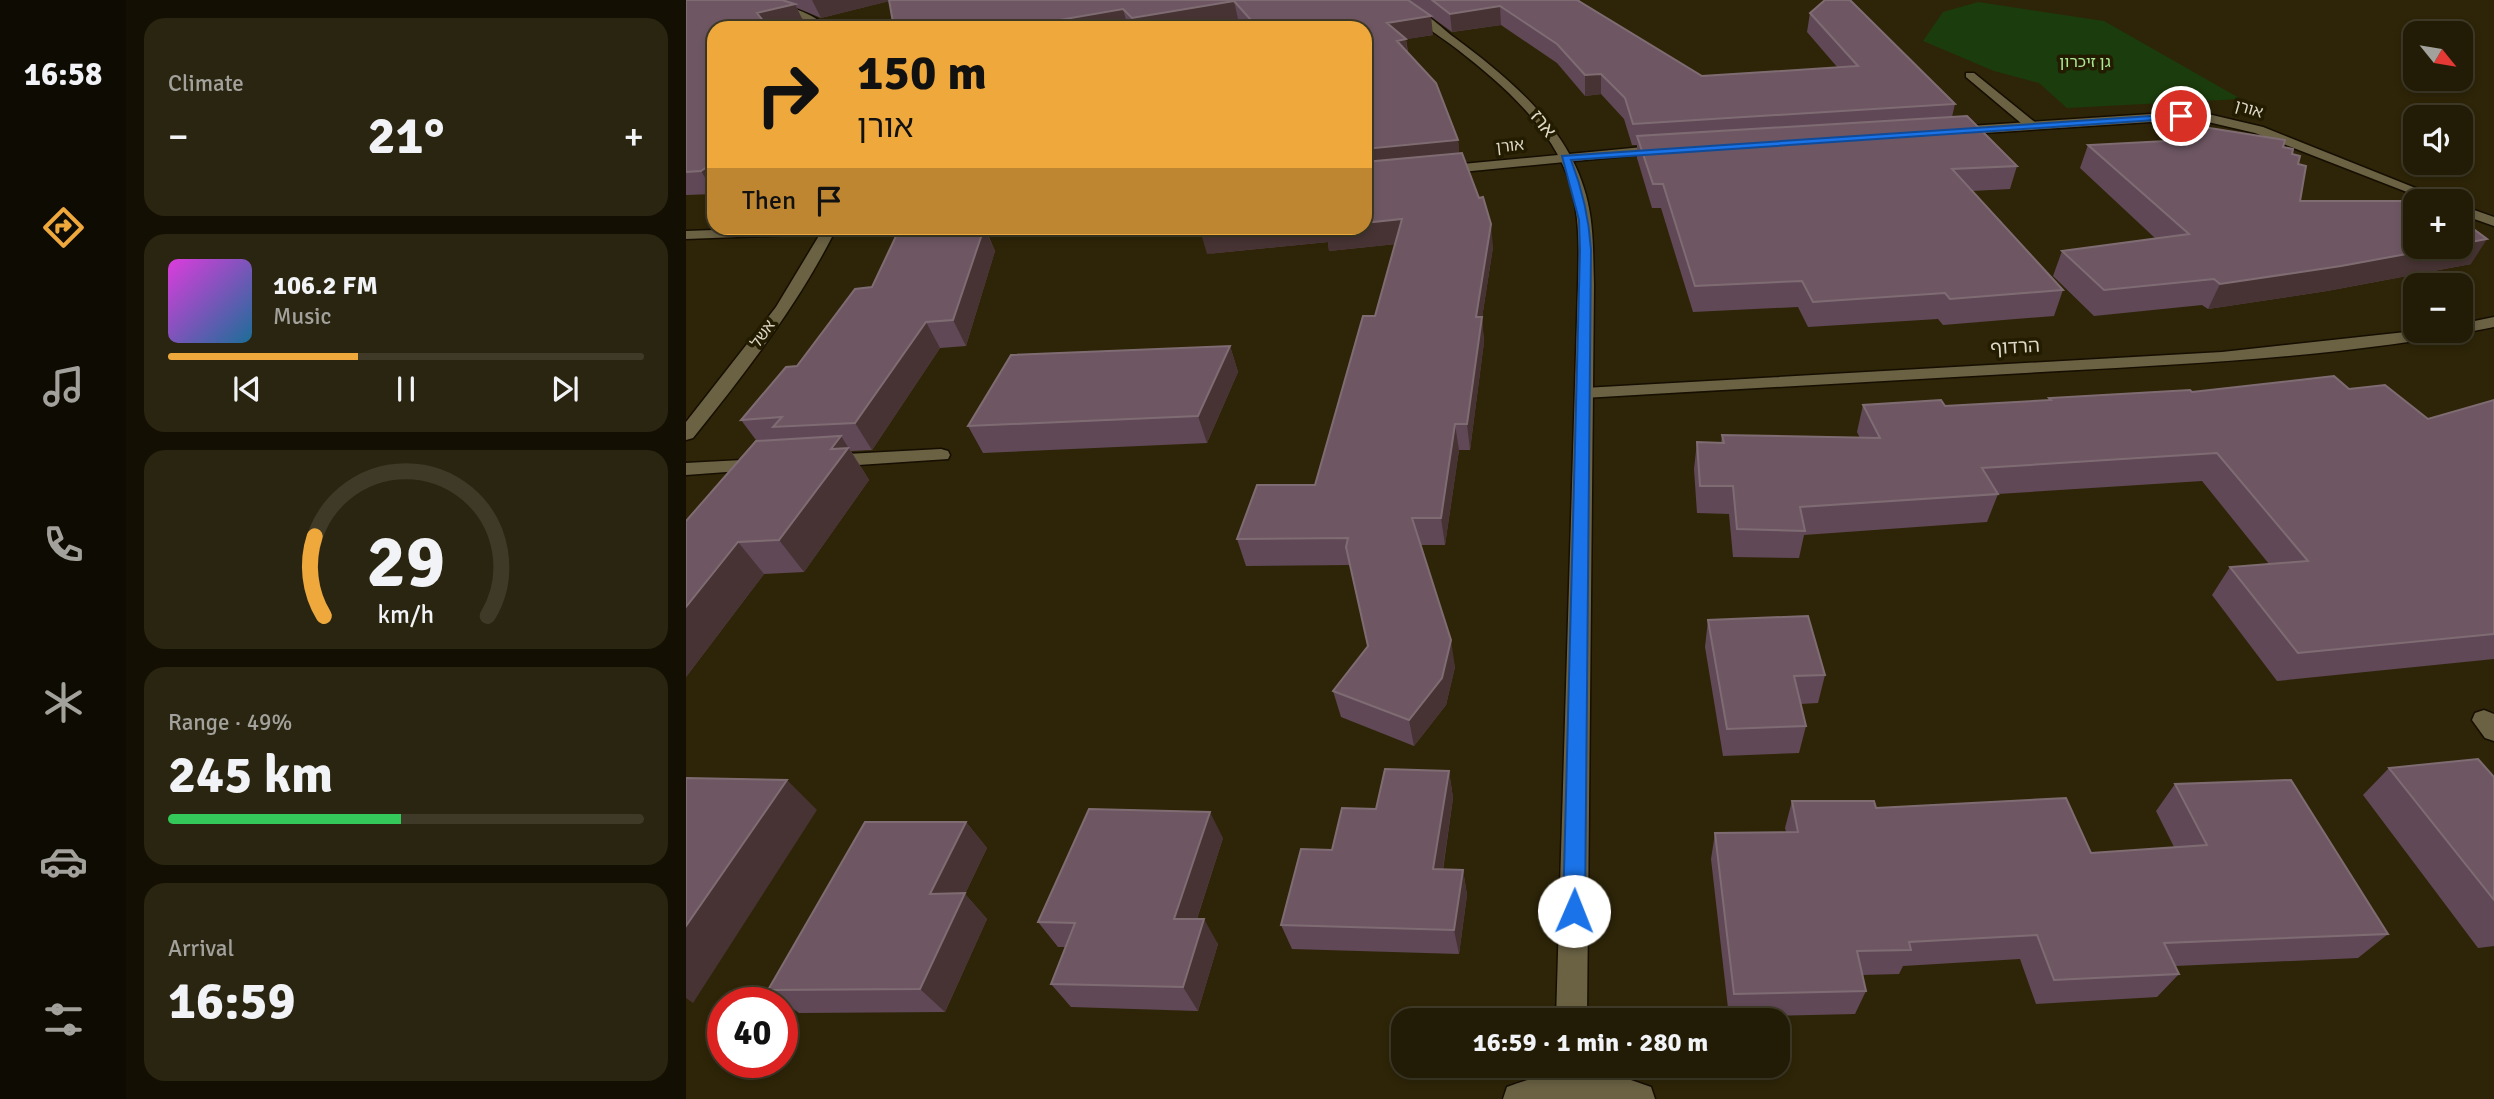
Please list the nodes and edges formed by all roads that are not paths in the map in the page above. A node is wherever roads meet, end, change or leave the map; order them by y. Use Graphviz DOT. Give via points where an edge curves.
graph roads {
  1 [pos="755,0"];
  2 [pos="1397,0"];
  3 [pos="813,21"];
  4 [pos="1970,75"];
  5 [pos="2032,126"];
  6 [pos="1935,132"];
  7 [pos="1685,148"];
  8 [pos="1565,158"];
  9 [pos="1421,173"];
  10 [pos="2410,189"];
  11 [pos="2473,214"];
  12 [pos="2494,222"];
  13 [pos="707,234"];
  14 [pos="686,235"];
  15 [pos="826,235"];
  16 [pos="2494,322"];
  17 [pos="2473,326"];
  18 [pos="2403,337"];
  19 [pos="1584,393"];
  20 [pos="686,434"];
  21 [pos="942,455"];
  22 [pos="807,462"];
  23 [pos="780,464"];
  24 [pos="686,469"];
  25 [pos="1572,1008"];
  26 [pos="1564,1078"];
  27 [pos="1580,1078"];
  28 [pos="1518,1099"];
  29 [pos="1639,1099"];
  1 -- 3 [label="street"];
  2 -- 8 [label="street, ארז" via="1530,108"];
  4 -- 5 [label="street"];
  5 -- 6 [label="street, אורן"];
  5 -- 10 [label="street, אורן" via="2181,116 2221,120 2273,135"];
  7 -- 8 [label="street, אורן"];
  8 -- 9 [label="street, אורן"];
  8 -- 19 [label="street, ארז" via="1584,220"];
  11 -- 12 [label="street"];
  13 -- 14 [label="street"];
  15 -- 20 [label="street, אשל" via="759,340"];
  16 -- 17 [label="street"];
  18 -- 19 [label="street, הרדוף" via="2221,357"];
  19 -- 25 [label="street, ארז"];
  21 -- 22 [label="street"];
  23 -- 24 [label="street"];
  26 -- 28 [label="street"];
  27 -- 29 [label="street"];
}
